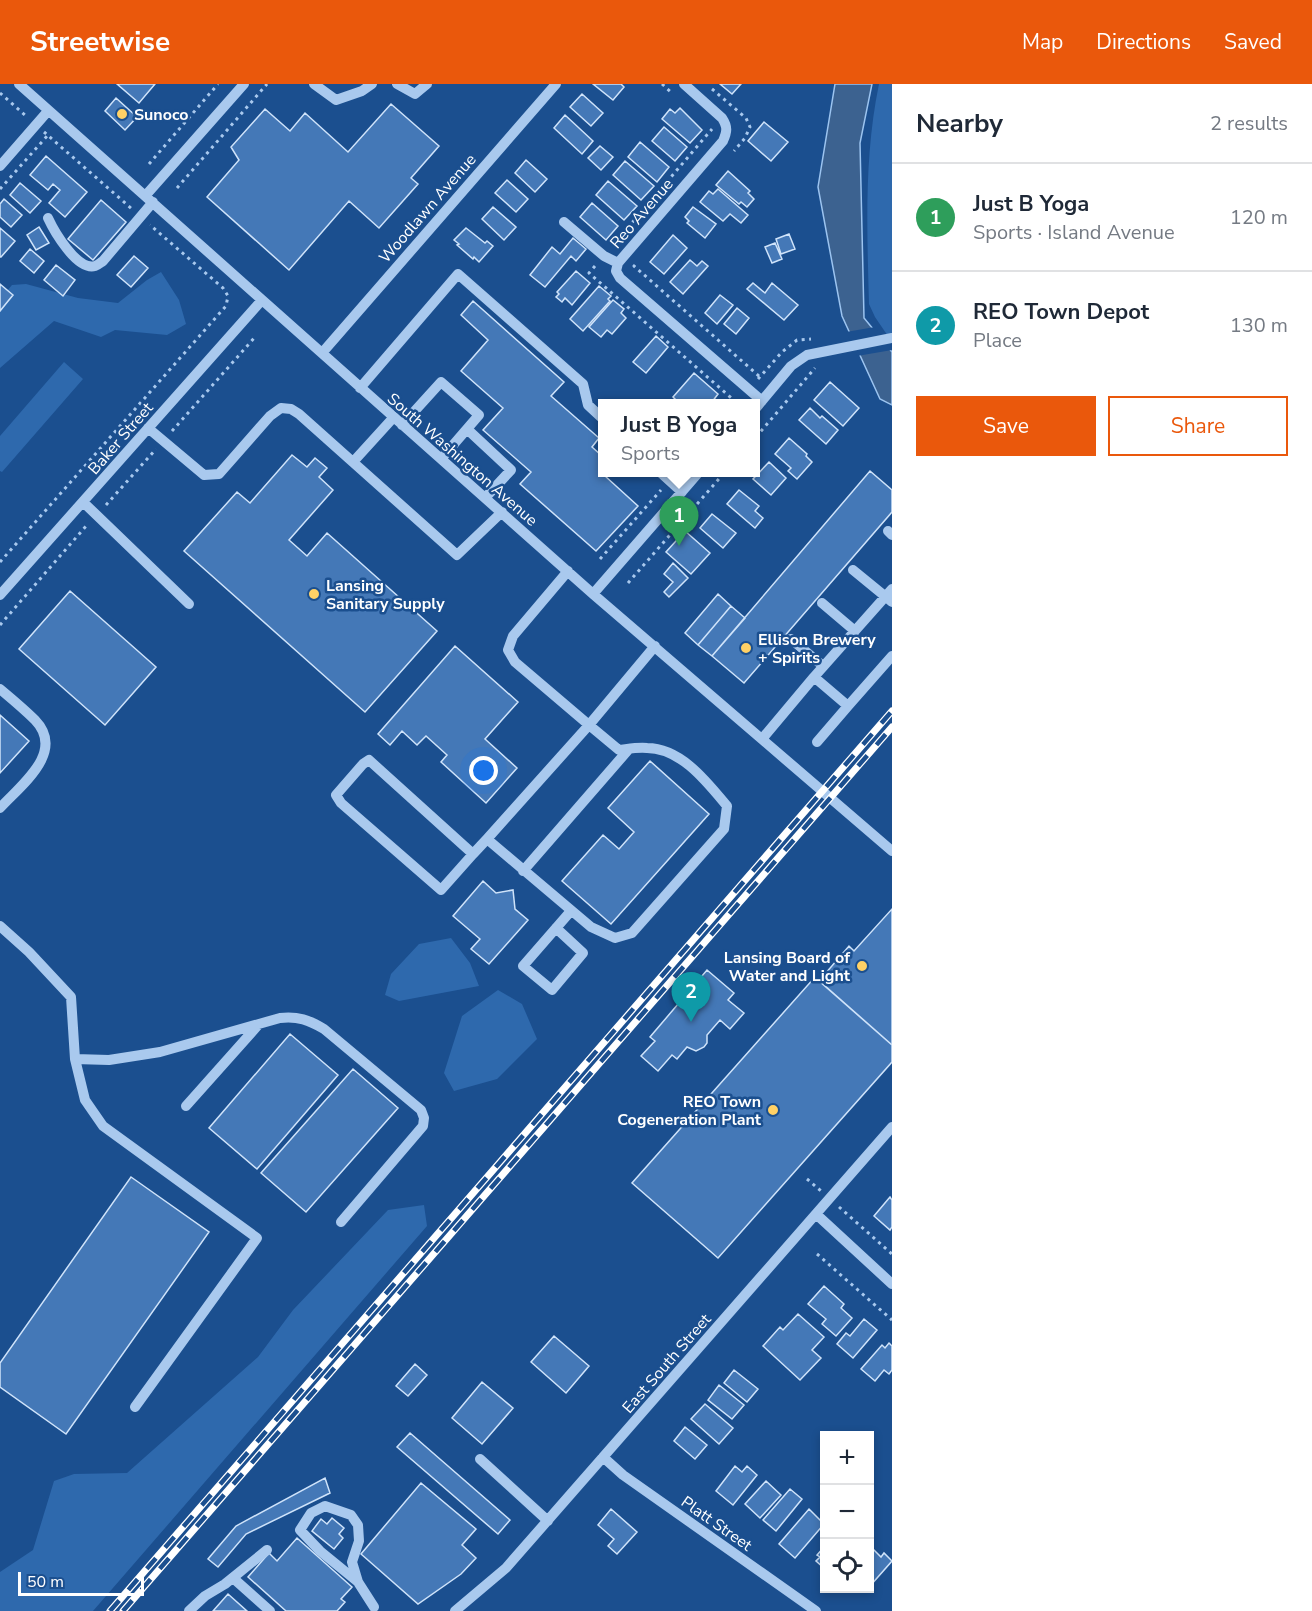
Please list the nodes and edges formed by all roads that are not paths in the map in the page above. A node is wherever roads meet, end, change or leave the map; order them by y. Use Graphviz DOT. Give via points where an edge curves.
graph roads {
  1 [pos="19,84"];
  2 [pos="244,84"];
  3 [pos="314,84"];
  4 [pos="372,84"];
  5 [pos="396,84"];
  6 [pos="427,84"];
  7 [pos="556,84"];
  8 [pos="684,84"];
  9 [pos="48,111"];
  10 [pos="0,166"];
  11 [pos="149,198"];
  12 [pos="48,218"];
  13 [pos="564,222"];
  14 [pos="618,263"];
  15 [pos="262,300"];
  16 [pos="892,338"];
  17 [pos="322,353"];
  18 [pos="360,388"];
  19 [pos="753,399"];
  20 [pos="760,403"];
  21 [pos="598,414"];
  22 [pos="398,421"];
  23 [pos="148,428"];
  24 [pos="467,429"];
  25 [pos="441,459"];
  26 [pos="353,462"];
  27 [pos="666,477"];
  28 [pos="695,477"];
  29 [pos="682,492"];
  30 [pos="485,498"];
  31 [pos="83,502"];
  32 [pos="502,512"];
  33 [pos="853,570"];
  34 [pos="568,571"];
  35 [pos="593,594"];
  36 [pos="0,595"];
  37 [pos="890,596"];
  38 [pos="822,603"];
  39 [pos="189,604"];
  40 [pos="855,631"];
  41 [pos="791,639"];
  42 [pos="655,646"];
  43 [pos="892,656"];
  44 [pos="823,666"];
  45 [pos="814,677"];
  46 [pos="0,689"];
  47 [pos="848,706"];
  48 [pos="589,725"];
  49 [pos="762,739"];
  50 [pos="817,742"];
  51 [pos="629,749"];
  52 [pos="0,808"];
  53 [pos="487,839"];
  54 [pos="892,851"];
  55 [pos="473,854"];
  56 [pos="523,871"];
  57 [pos="570,912"];
  58 [pos="0,926"];
  59 [pos="556,928"];
  60 [pos="259,1023"];
  61 [pos="75,1059"];
  62 [pos="186,1106"];
  63 [pos="892,1127"];
  64 [pos="816,1214"];
  65 [pos="341,1222"];
  66 [pos="892,1284"];
  67 [pos="135,1407"];
  68 [pos="603,1457"];
  69 [pos="480,1459"];
  70 [pos="548,1521"];
  71 [pos="267,1550"];
  72 [pos="233,1578"];
  73 [pos="358,1582"];
  74 [pos="374,1610"];
  75 [pos="189,1611"];
  76 [pos="270,1611"];
  77 [pos="455,1611"];
  78 [pos="816,1611"];
  1 -- 9 [label="street, South Washington Avenue"];
  2 -- 11 [label="street"];
  3 -- 4 [label="street" via="336,100 362,92"];
  5 -- 6 [label="street" via="415,94"];
  7 -- 17 [label="street, Woodlawn Avenue"];
  8 -- 14 [label="street, Reo Avenue" via="722,118 727,132"];
  9 -- 10 [label="street"];
  9 -- 11 [label="street, South Washington Avenue"];
  11 -- 12 [label="street" via="140,216 103,261 94,266 84,265 57,237"];
  11 -- 15 [label="street, South Washington Avenue"];
  13 -- 14 [label="street"];
  14 -- 19 [label="street, Reo Avenue" via="616,271 620,278"];
  15 -- 17 [label="street, South Washington Avenue"];
  15 -- 23 [label="street, Baker Street"];
  16 -- 20 [label="street" via="807,355 791,366"];
  17 -- 18 [label="street, South Washington Avenue"];
  18 -- 21 [label="street" via="458,274 583,384 588,405"];
  18 -- 22 [label="street, South Washington Avenue"];
  22 -- 24 [label="street" via="441,382 479,415"];
  22 -- 25 [label="street, South Washington Avenue"];
  22 -- 26 [label="street"];
  23 -- 26 [label="street" via="204,475 219,474 270,416 281,408 291,409"];
  23 -- 31 [label="street, Baker Street"];
  24 -- 25 [label="street"];
  24 -- 30 [label="street" via="512,470"];
  25 -- 30 [label="street, South Washington Avenue"];
  26 -- 32 [label="street" via="457,555"];
  27 -- 29 [label="street"];
  28 -- 29 [label="street"];
  29 -- 35 [label="street"];
  30 -- 32 [label="street, South Washington Avenue"];
  31 -- 36 [label="street, Baker Street"];
  31 -- 39 [label="street"];
  32 -- 34 [label="street, South Washington Avenue"];
  33 -- 37 [label="street"];
  34 -- 35 [label="street, South Washington Avenue"];
  34 -- 48 [label="street" via="513,636 508,650 515,662"];
  35 -- 42 [label="street, South Washington Avenue"];
  37 -- 40 [label="street"];
  38 -- 40 [label="street"];
  40 -- 44 [label="street"];
  41 -- 44 [label="street"];
  42 -- 48 [label="street"];
  42 -- 49 [label="street, South Washington Avenue"];
  43 -- 47 [label="street"];
  44 -- 45 [label="street"];
  45 -- 47 [label="street"];
  45 -- 49 [label="street"];
  46 -- 52 [label="street" via="36,721 47,745 38,766"];
  47 -- 50 [label="street"];
  48 -- 51 [label="street" via="619,750"];
  48 -- 53 [label="street"];
  49 -- 54 [label="street, South Washington Avenue"];
  51 -- 56 [label="street"];
  51 -- 57 [label="street" via="648,747 672,753 706,781 727,806 724,829 632,933 615,938"];
  53 -- 55 [label="street"];
  53 -- 56 [label="street"];
  55 -- 55 [label="street" via="369,760 336,795 441,890"];
  56 -- 57 [label="street"];
  57 -- 59 [label="street"];
  58 -- 61 [label="street" via="71,997"];
  59 -- 59 [label="street" via="523,966 552,990 583,953"];
  60 -- 61 [label="street" via="135,1057"];
  60 -- 62 [label="street"];
  60 -- 65 [label="street" via="293,1016 307,1019 421,1110 423,1126"];
  61 -- 67 [label="street" via="85,1100 103,1126 257,1238"];
  63 -- 64 [label="street, East South Street"];
  64 -- 66 [label="street"];
  64 -- 68 [label="street, East South Street"];
  68 -- 70 [label="street, East South Street"];
  68 -- 78 [label="street, Platt Street"];
  69 -- 70 [label="street"];
  70 -- 77 [label="street, East South Street" via="506,1568"];
  71 -- 72 [label="street"];
  72 -- 75 [label="street"];
  72 -- 76 [label="street"];
  73 -- 73 [label="street" via="300,1530 311,1513 325,1506 351,1515 358,1525 359,1541 352,1562"];
  73 -- 74 [label="street"];
}
